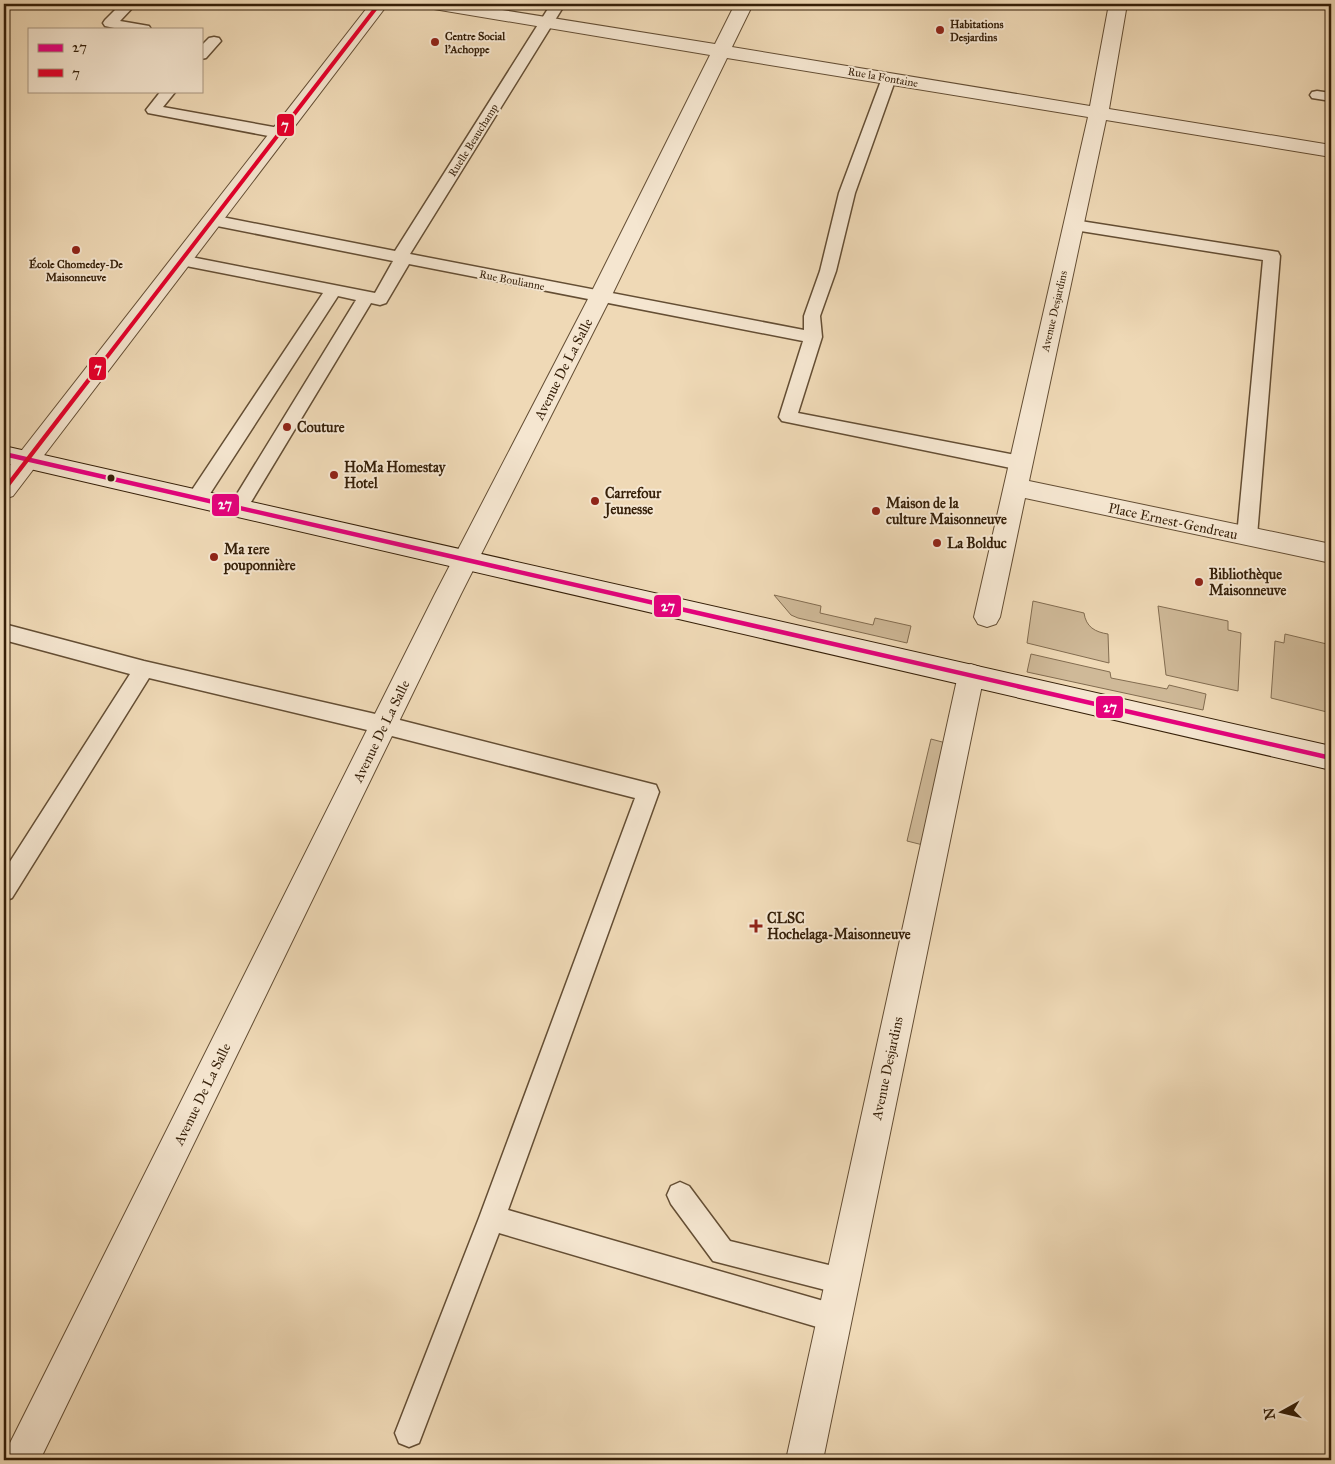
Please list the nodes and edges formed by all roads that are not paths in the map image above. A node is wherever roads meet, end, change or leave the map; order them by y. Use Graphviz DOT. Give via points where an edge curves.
graph roads {
  1 [pos="129,4"];
  2 [pos="379,4"];
  3 [pos="434,4"];
  4 [pos="558,4"];
  5 [pos="744,4"];
  6 [pos="1118,4"];
  7 [pos="547,21"];
  8 [pos="138,28"];
  9 [pos="202,38"];
  10 [pos="722,50"];
  11 [pos="202,54"];
  12 [pos="889,78"];
  13 [pos="168,92"];
  14 [pos="1098,114"];
  15 [pos="279,133"];
  16 [pos="1331,151"];
  17 [pos="212,220"];
  18 [pos="1074,225"];
  19 [pos="402,259"];
  20 [pos="181,260"];
  21 [pos="334,290"];
  22 [pos="367,296"];
  23 [pos="600,297"];
  24 [pos="813,337"];
  25 [pos="4,454"];
  26 [pos="27,459"];
  27 [pos="1020,463"];
  28 [pos="1015,487"];
  29 [pos="4,490"];
  30 [pos="197,498"];
  31 [pos="238,507"];
  32 [pos="1247,536"];
  33 [pos="1331,554"];
  34 [pos="465,559"];
  35 [pos="987,618"];
  36 [pos="4,632"];
  37 [pos="144,669"];
  38 [pos="971,675"];
  39 [pos="384,725"];
  40 [pos="1331,758"];
  41 [pos="4,890"];
  42 [pos="680,1195"];
  43 [pos="492,1218"];
  44 [pos="841,1281"];
  45 [pos="834,1318"];
  46 [pos="409,1433"];
  47 [pos="21,1460"];
  48 [pos="804,1460"];
  1 -- 8 [label="lane" via="110,23"];
  2 -- 15 [label="street"];
  3 -- 7 [label="street, Rue la Fontaine"];
  4 -- 7 [label="lane, Ruelle Beauchamp"];
  5 -- 10 [label="street, Avenue De La Salle"];
  6 -- 14 [label="street, Avenue Desjardins"];
  7 -- 10 [label="street, Rue la Fontaine"];
  7 -- 19 [label="lane, Ruelle Beauchamp"];
  9 -- 11 [label="lane" via="214,41"];
  10 -- 12 [label="street, Rue la Fontaine"];
  10 -- 23 [label="street, Avenue De La Salle"];
  12 -- 14 [label="street, Rue la Fontaine"];
  12 -- 24 [label="lane" via="847,193 828,271 812,316"];
  13 -- 15 [label="lane" via="153,110"];
  14 -- 16 [label="street, Rue la Fontaine"];
  14 -- 18 [label="street, Avenue Desjardins"];
  15 -- 17 [label="street"];
  17 -- 19 [label="lane, Rue Boulianne"];
  17 -- 20 [label="street"];
  18 -- 27 [label="street, Avenue Desjardins"];
  18 -- 32 [label="lane" via="1272,256"];
  19 -- 22 [label="lane, Ruelle Beauchamp" via="380,299"];
  19 -- 23 [label="lane, Rue Boulianne"];
  20 -- 21 [label="lane"];
  20 -- 26 [label="street"];
  21 -- 22 [label="lane"];
  21 -- 30 [label="lane"];
  22 -- 31 [label="lane"];
  23 -- 24 [label="lane, Rue Boulianne"];
  23 -- 34 [label="street, Avenue De La Salle"];
  24 -- 27 [label="lane" via="788,416"];
  25 -- 26 [label="street"];
  26 -- 29 [label="street"];
  26 -- 30 [label="street"];
  27 -- 28 [label="street, Avenue Desjardins"];
  28 -- 32 [label="street, Place Ernest-Gendreau"];
  28 -- 35 [label="street, Avenue Desjardins"];
  30 -- 31 [label="street"];
  31 -- 34 [label="street"];
  32 -- 33 [label="street, Place Ernest-Gendreau"];
  34 -- 38 [label="street"];
  34 -- 39 [label="street, Avenue De La Salle"];
  36 -- 37 [label="lane"];
  37 -- 39 [label="lane"];
  37 -- 41 [label="lane"];
  38 -- 40 [label="street"];
  38 -- 44 [label="street, Avenue Desjardins"];
  39 -- 43 [label="lane" via="648,792"];
  39 -- 47 [label="street, Avenue De La Salle"];
  42 -- 44 [label="lane" via="722,1252"];
  43 -- 45 [label="lane"];
  43 -- 46 [label="lane"];
  44 -- 45 [label="street, Avenue Desjardins"];
  45 -- 48 [label="street, Avenue Desjardins"];
}
